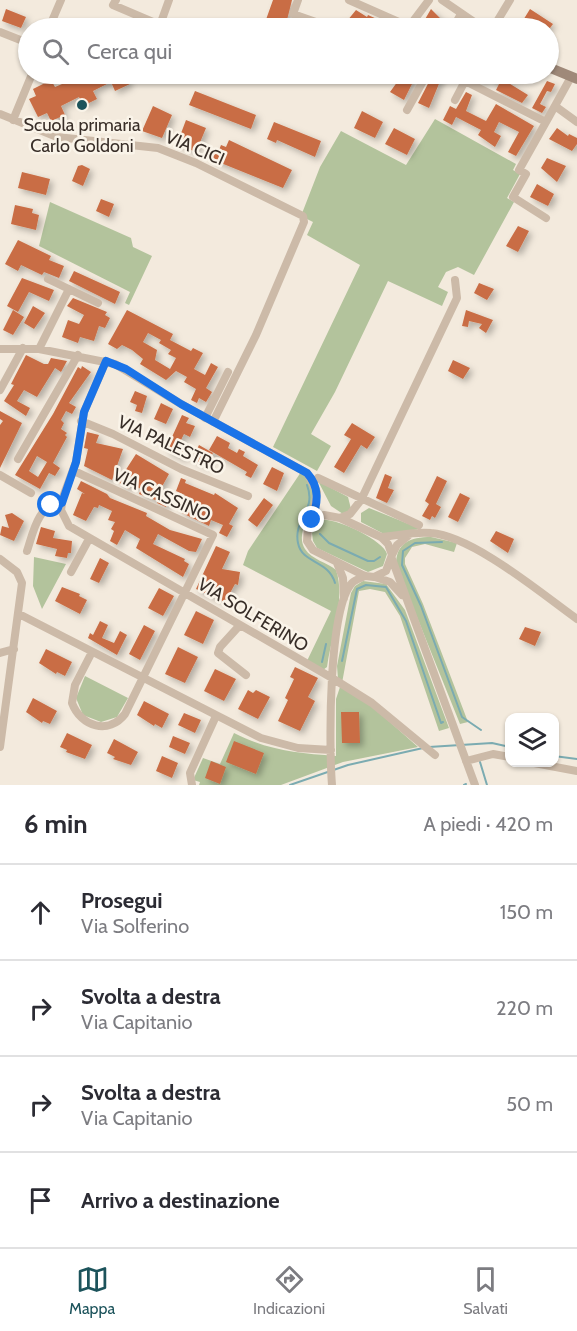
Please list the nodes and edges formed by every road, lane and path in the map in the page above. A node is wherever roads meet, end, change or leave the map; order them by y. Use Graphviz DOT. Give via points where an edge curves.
graph roads {
  1 [pos="62,0"];
  2 [pos="116,0"];
  3 [pos="169,0"];
  4 [pos="298,0"];
  5 [pos="349,0"];
  6 [pos="429,0"];
  7 [pos="442,0"];
  8 [pos="510,0"];
  9 [pos="461,14"];
  10 [pos="54,18"];
  11 [pos="141,18"];
  12 [pos="163,18"];
  13 [pos="304,18"];
  14 [pos="388,18"];
  15 [pos="416,18"];
  16 [pos="459,18"];
  17 [pos="467,18"];
  18 [pos="499,18"];
  19 [pos="0,32"];
  20 [pos="18,39"];
  21 [pos="559,72"];
  22 [pos="574,78"];
  23 [pos="28,84"];
  24 [pos="421,84"];
  25 [pos="464,84"];
  26 [pos="480,84"];
  27 [pos="455,100"];
  28 [pos="555,106"];
  29 [pos="407,110"];
  30 [pos="0,114"];
  31 [pos="13,120"];
  32 [pos="546,122"];
  33 [pos="577,122"];
  34 [pos="546,218"];
  35 [pos="48,279"];
  36 [pos="455,280"];
  37 [pos="69,289"];
  38 [pos="98,303"];
  39 [pos="23,348"];
  40 [pos="0,349"];
  41 [pos="39,349"];
  42 [pos="78,355"];
  43 [pos="106,361"];
  44 [pos="228,372"];
  45 [pos="0,390"];
  46 [pos="205,418"];
  47 [pos="81,421"];
  48 [pos="213,422"];
  49 [pos="18,459"];
  50 [pos="74,471"];
  51 [pos="0,475"];
  52 [pos="318,478"];
  53 [pos="31,493"];
  54 [pos="248,496"];
  55 [pos="62,503"];
  56 [pos="360,503"];
  57 [pos="340,518"];
  58 [pos="312,520"];
  59 [pos="419,525"];
  60 [pos="360,527"];
  61 [pos="412,534"];
  62 [pos="381,537"];
  63 [pos="89,538"];
  64 [pos="27,551"];
  65 [pos="392,557"];
  66 [pos="1,563"];
  67 [pos="336,563"];
  68 [pos="71,572"];
  69 [pos="365,576"];
  70 [pos="374,577"];
  71 [pos="186,592"];
  72 [pos="406,601"];
  73 [pos="344,602"];
  74 [pos="19,614"];
  75 [pos="577,619"];
  76 [pos="240,625"];
  77 [pos="14,649"];
  78 [pos="92,652"];
  79 [pos="0,653"];
  80 [pos="246,675"];
  81 [pos="142,678"];
  82 [pos="332,678"];
  83 [pos="216,716"];
  84 [pos="0,747"];
  85 [pos="331,750"];
  86 [pos="435,755"];
  87 [pos="505,756"];
  88 [pos="466,761"];
  89 [pos="556,767"];
  90 [pos="577,771"];
  91 [pos="332,782"];
  92 [pos="192,785"];
  93 [pos="474,785"];
  1 -- 10 [label="street"];
  2 -- 11 [label="street" via="113,5"];
  3 -- 12 [label="street"];
  4 -- 13 [label="street" via="292,14"];
  5 -- 14 [label="street"];
  6 -- 15 [label="street"];
  7 -- 9 [label="street"];
  8 -- 18 [label="street"];
  9 -- 16 [label="street"];
  9 -- 17 [label="street"];
  19 -- 20 [label="street"];
  21 -- 22 [label="street"];
  22 -- 28 [label="street"];
  23 -- 31 [label="street"];
  24 -- 29 [label="street"];
  25 -- 27 [label="street"];
  26 -- 32 [label="street"];
  28 -- 32 [label="street"];
  28 -- 33 [label="street"];
  30 -- 31 [label="street, VIA CICI"];
  31 -- 48 [label="street, VIA CICI" via="79,142 133,143 158,148 303,216 304,222 258,329"];
  32 -- 34 [label="street" via="519,170 526,174 513,197"];
  35 -- 37 [label="street"];
  36 -- 56 [label="street" via="457,298"];
  37 -- 38 [label="street"];
  37 -- 41 [label="street"];
  39 -- 40 [label="street"];
  39 -- 41 [label="street"];
  39 -- 45 [label="street"];
  41 -- 42 [label="street"];
  42 -- 43 [label="street"];
  42 -- 49 [label="street"];
  43 -- 46 [label="street" via="126,369"];
  43 -- 47 [label="street"];
  44 -- 46 [label="street"];
  46 -- 48 [label="street"];
  47 -- 50 [label="street"];
  47 -- 54 [label="street, VIA PALESTRO"];
  48 -- 58 [label="street" via="307,473 318,497"];
  50 -- 55 [label="street"];
  50 -- 71 [label="street, VIA CASSINO" via="213,535"];
  51 -- 53 [label="street"];
  52 -- 56 [label="street"];
  55 -- 63 [label="street, VIA SOLFERINO" via="64,521"];
  55 -- 64 [label="street" via="45,510"];
  56 -- 57 [label="street"];
  56 -- 59 [label="street"];
  56 -- 60 [label="street" via="356,517"];
  57 -- 58 [label="street" via="324,515"];
  57 -- 60 [label="street"];
  58 -- 67 [label="street" via="307,532 309,545"];
  60 -- 62 [label="street"];
  61 -- 62 [label="street"];
  61 -- 65 [label="street" via="401,541"];
  61 -- 75 [label="street" via="442,535 471,547"];
  62 -- 65 [label="street"];
  63 -- 68 [label="street"];
  63 -- 71 [label="street, VIA SOLFERINO"];
  65 -- 70 [label="street" via="386,570"];
  65 -- 72 [label="street"];
  66 -- 74 [label="street" via="17,572 22,583"];
  67 -- 69 [label="street"];
  67 -- 73 [label="street" via="342,573"];
  69 -- 70 [label="street"];
  69 -- 73 [label="street" via="352,583"];
  70 -- 72 [label="street" via="390,582"];
  71 -- 76 [label="street, VIA SOLFERINO"];
  71 -- 81 [label="street"];
  72 -- 88 [label="street"];
  73 -- 82 [label="street"];
  74 -- 77 [label="street"];
  74 -- 78 [label="street"];
  76 -- 80 [label="street" via="218,653"];
  76 -- 82 [label="street, VIA SOLFERINO"];
  77 -- 79 [label="street"];
  77 -- 84 [label="street"];
  78 -- 81 [label="street"];
  78 -- 81 [label="street" via="72,698 79,716 90,724 107,726 121,720"];
  81 -- 83 [label="street"];
  82 -- 85 [label="street"];
  82 -- 86 [label="street, VIA SOLFERINO" via="372,703"];
  83 -- 85 [label="street" via="271,742"];
  83 -- 92 [label="street" via="190,773"];
  85 -- 91 [label="street"];
  87 -- 88 [label="street" via="493,754"];
  88 -- 93 [label="street"];
  89 -- 90 [label="street"];
}
